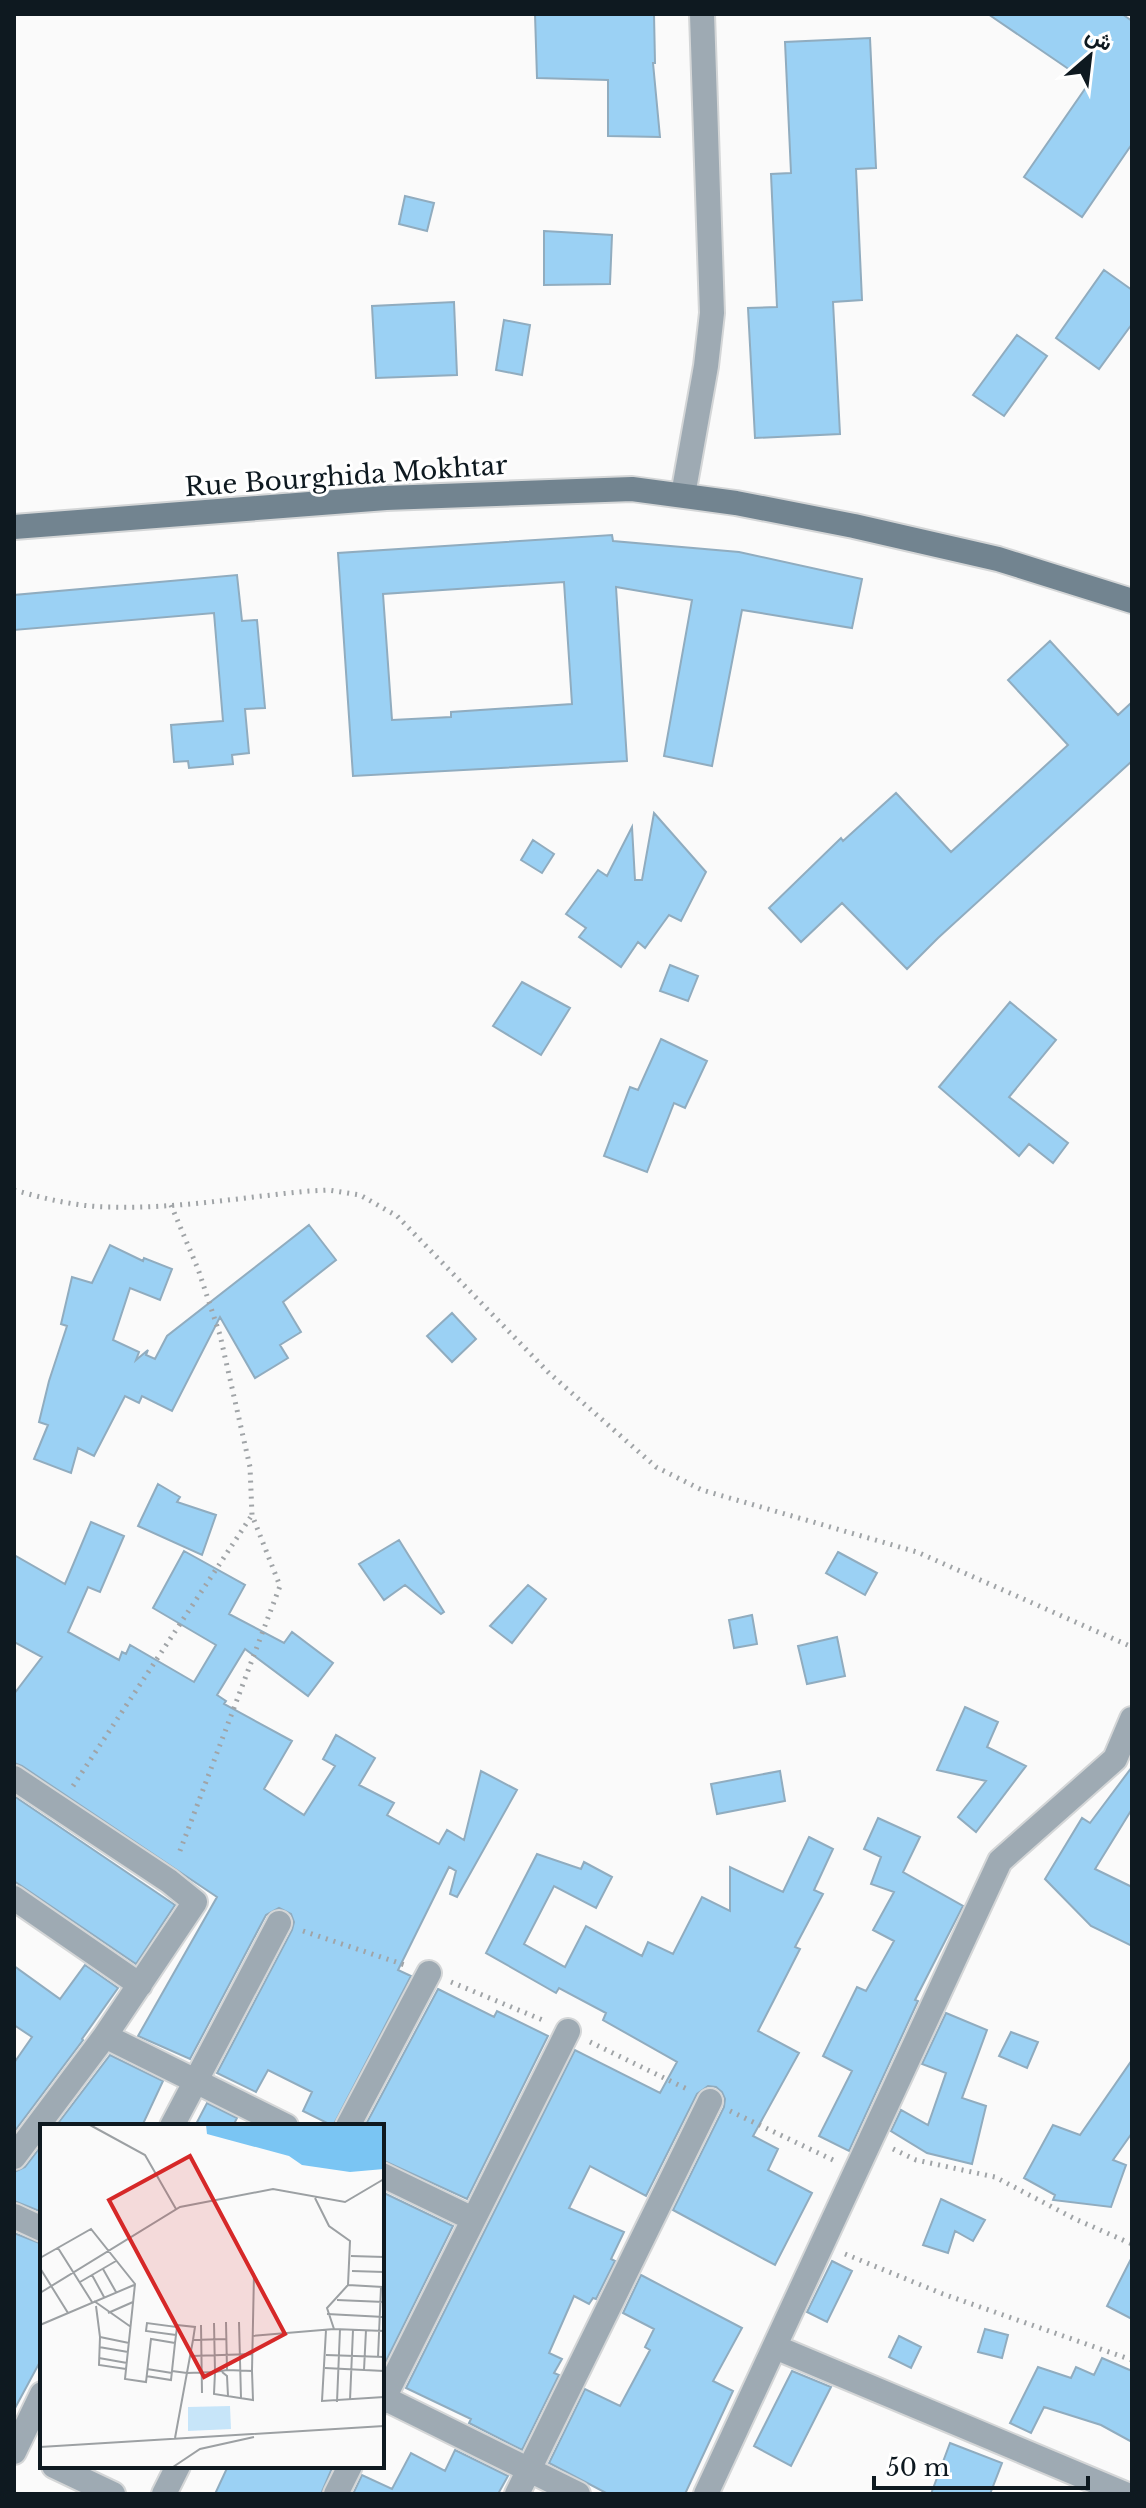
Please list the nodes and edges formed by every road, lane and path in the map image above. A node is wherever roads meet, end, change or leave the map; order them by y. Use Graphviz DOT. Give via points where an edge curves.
graph roads {
  1 [pos="702,14"];
  2 [pos="683,495"];
  3 [pos="14,527"];
  4 [pos="1132,601"];
  5 [pos="14,1190"];
  6 [pos="171,1205"];
  7 [pos="252,1515"];
  8 [pos="1132,1647"];
  9 [pos="1132,1719"];
  10 [pos="14,1778"];
  11 [pos="60,1807"];
  12 [pos="169,1881"];
  13 [pos="14,1898"];
  14 [pos="279,1923"];
  15 [pos="429,1973"];
  16 [pos="140,1985"];
  17 [pos="568,2031"];
  18 [pos="105,2036"];
  19 [pos="195,2079"];
  20 [pos="710,2101"];
  21 [pos="173,2124"];
  22 [pos="282,2124"];
  23 [pos="349,2124"];
  24 [pos="871,2139"];
  25 [pos="14,2157"];
  26 [pos="384,2176"];
  27 [pos="14,2216"];
  28 [pos="473,2219"];
  29 [pos="40,2228"];
  30 [pos="1132,2244"];
  31 [pos="822,2245"];
  32 [pos="775,2347"];
  33 [pos="1132,2360"];
  34 [pos="384,2397"];
  35 [pos="40,2398"];
  36 [pos="384,2399"];
  37 [pos="15,2449"];
  38 [pos="40,2459"];
  39 [pos="58,2468"];
  40 [pos="177,2468"];
  41 [pos="349,2468"];
  42 [pos="530,2470"];
  43 [pos="113,2494"];
  44 [pos="164,2494"];
  45 [pos="336,2494"];
  46 [pos="517,2494"];
  47 [pos="578,2494"];
  48 [pos="706,2494"];
  49 [pos="1125,2494"];
  1 -- 2 [label="street" via="712,313"];
  2 -- 3 [label="main road, Rue Bourghida Mokhtar" via="632,489 483,493"];
  2 -- 4 [label="main road, Rue Bourghida Mokhtar" via="799,514 998,559"];
  5 -- 6 [label="path" via="67,1203"];
  6 -- 7 [label="path" via="220,1335 250,1467"];
  6 -- 8 [label="path" via="309,1191 360,1195 410,1227 549,1373 656,1467 702,1490 917,1552"];
  7 -- 11 [label="path"];
  7 -- 12 [label="path" via="280,1586"];
  9 -- 24 [label="street" via="1115,1759 1000,1861"];
  10 -- 11 [label="street"];
  11 -- 12 [label="street"];
  12 -- 16 [label="street" via="195,1902"];
  13 -- 16 [label="street"];
  14 -- 19 [label="street"];
  15 -- 23 [label="street"];
  16 -- 18 [label="street"];
  17 -- 28 [label="street"];
  18 -- 19 [label="street"];
  18 -- 25 [label="street"];
  19 -- 21 [label="street"];
  19 -- 22 [label="street"];
  20 -- 42 [label="street"];
  24 -- 30 [label="path" via="916,2160 995,2177"];
  24 -- 31 [label="street"];
  26 -- 28 [label="street"];
  27 -- 29 [label="street"];
  28 -- 34 [label="street"];
  31 -- 32 [label="street"];
  31 -- 33 [label="path"];
  32 -- 48 [label="street"];
  32 -- 49 [label="street"];
  35 -- 37 [label="street"];
  36 -- 42 [label="street"];
  37 -- 38 [label="street"];
  39 -- 43 [label="street"];
  40 -- 44 [label="street"];
  41 -- 45 [label="street"];
  42 -- 46 [label="street"];
  42 -- 47 [label="street"];
}
